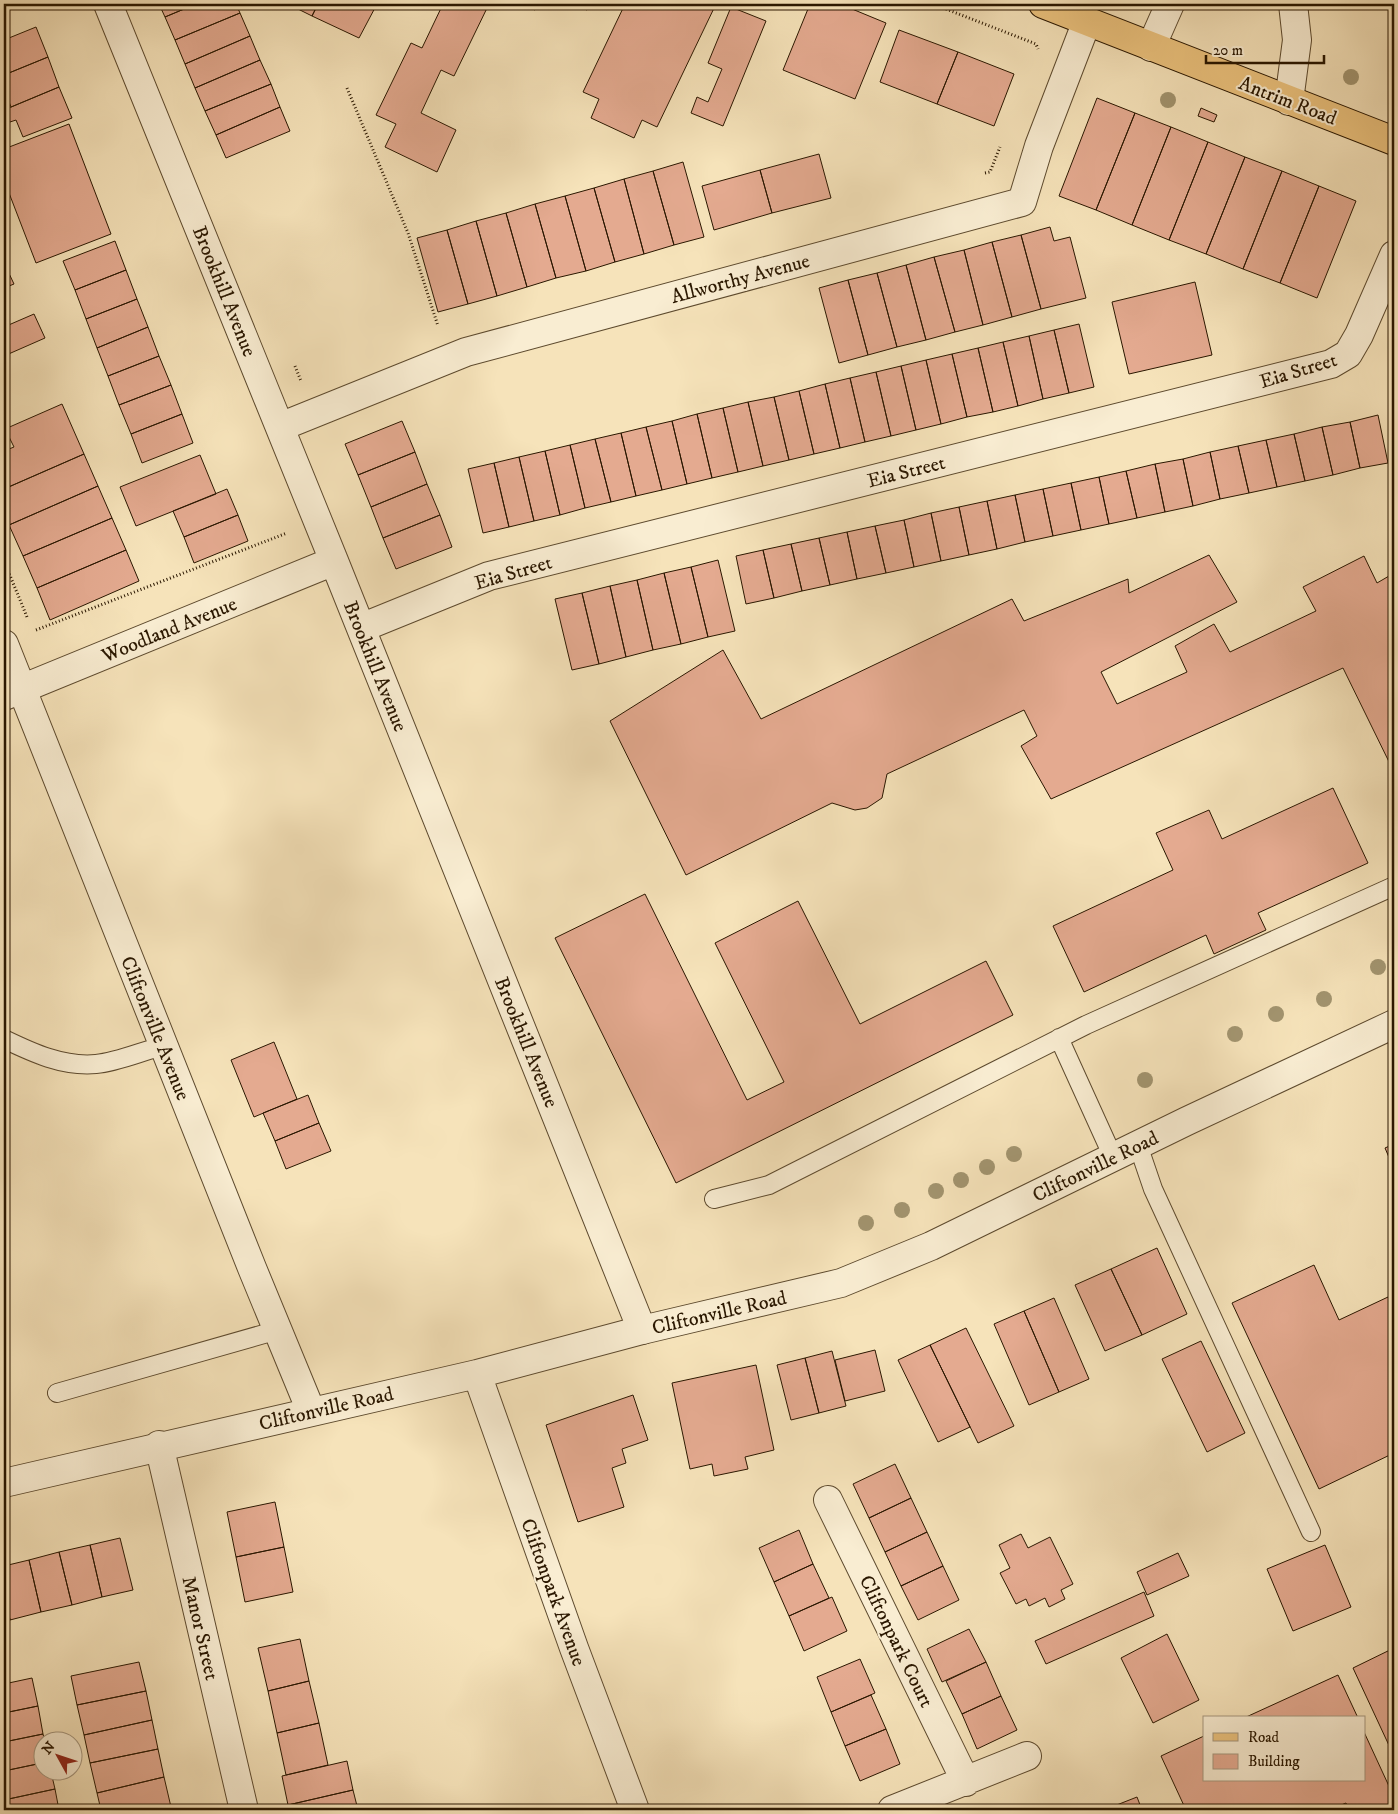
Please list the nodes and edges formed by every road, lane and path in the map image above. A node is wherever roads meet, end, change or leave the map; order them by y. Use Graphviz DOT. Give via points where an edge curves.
graph roads {
  1 [pos="108,4"];
  2 [pos="933,4"];
  3 [pos="1043,4"];
  4 [pos="1170,4"];
  5 [pos="1293,4"];
  6 [pos="1087,21"];
  7 [pos="1151,47"];
  8 [pos="1040,52"];
  9 [pos="347,88"];
  10 [pos="1289,101"];
  11 [pos="1394,142"];
  12 [pos="1001,144"];
  13 [pos="981,175"];
  14 [pos="1394,255"];
  15 [pos="440,332"];
  16 [pos="291,357"];
  17 [pos="303,384"];
  18 [pos="280,427"];
  19 [pos="296,529"];
  20 [pos="4,561"];
  21 [pos="334,561"];
  22 [pos="29,623"];
  23 [pos="361,628"];
  24 [pos="33,631"];
  25 [pos="4,644"];
  26 [pos="13,692"];
  27 [pos="1394,886"];
  28 [pos="1394,1024"];
  29 [pos="1059,1038"];
  30 [pos="4,1039"];
  31 [pos="163,1046"];
  32 [pos="1138,1145"];
  33 [pos="1113,1157"];
  34 [pos="714,1199"];
  35 [pos="278,1330"];
  36 [pos="642,1330"];
  37 [pos="477,1374"];
  38 [pos="57,1393"];
  39 [pos="312,1411"];
  40 [pos="158,1445"];
  41 [pos="4,1483"];
  42 [pos="828,1500"];
  43 [pos="1311,1532"];
  44 [pos="1027,1756"];
  45 [pos="966,1782"];
  46 [pos="244,1810"];
  47 [pos="635,1810"];
  48 [pos="892,1810"];
  1 -- 18 [label="street, Brookhill Avenue"];
  2 -- 8 [label="path" via="1036,44"];
  3 -- 6 [label="main road, Antrim Road"];
  4 -- 7 [label="street"];
  5 -- 10 [label="street" via="1297,40"];
  6 -- 7 [label="main road, Antrim Road"];
  6 -- 18 [label="street, Allworthy Avenue" via="1039,146 1022,202 466,352"];
  7 -- 10 [label="main road, Antrim Road"];
  9 -- 15 [label="path" via="408,232"];
  10 -- 11 [label="main road, Antrim Road"];
  12 -- 13 [label="path" via="990,172"];
  14 -- 23 [label="street, Eia Street" via="1359,335 1348,354 1331,364 489,576"];
  16 -- 17 [label="path"];
  18 -- 21 [label="street, Brookhill Avenue"];
  19 -- 24 [label="path"];
  20 -- 22 [label="path"];
  21 -- 23 [label="street, Brookhill Avenue"];
  21 -- 26 [label="street, Woodland Avenue"];
  23 -- 36 [label="street, Brookhill Avenue"];
  25 -- 26 [label="street, Cliftonville Avenue"];
  26 -- 31 [label="street, Cliftonville Avenue"];
  27 -- 29 [label="lane"];
  28 -- 32 [label="street, Cliftonville Road"];
  29 -- 33 [label="lane"];
  29 -- 34 [label="lane" via="770,1185"];
  30 -- 31 [label="lane" via="29,1052 64,1063 97,1064"];
  31 -- 35 [label="street, Cliftonville Avenue"];
  32 -- 33 [label="street, Cliftonville Road"];
  32 -- 43 [label="lane" via="1153,1189"];
  33 -- 36 [label="street, Cliftonville Road" via="931,1246 841,1283"];
  35 -- 38 [label="lane"];
  35 -- 39 [label="street, Cliftonville Avenue"];
  36 -- 37 [label="street, Cliftonville Road"];
  37 -- 39 [label="street, Cliftonville Road"];
  37 -- 47 [label="street, Cliftonpark Avenue"];
  39 -- 40 [label="street, Cliftonville Road"];
  40 -- 41 [label="street, Cliftonville Road"];
  40 -- 46 [label="street, Manor Street"];
  42 -- 45 [label="street, Cliftonpark Court"];
  44 -- 45 [label="street"];
  45 -- 48 [label="street"];
}
